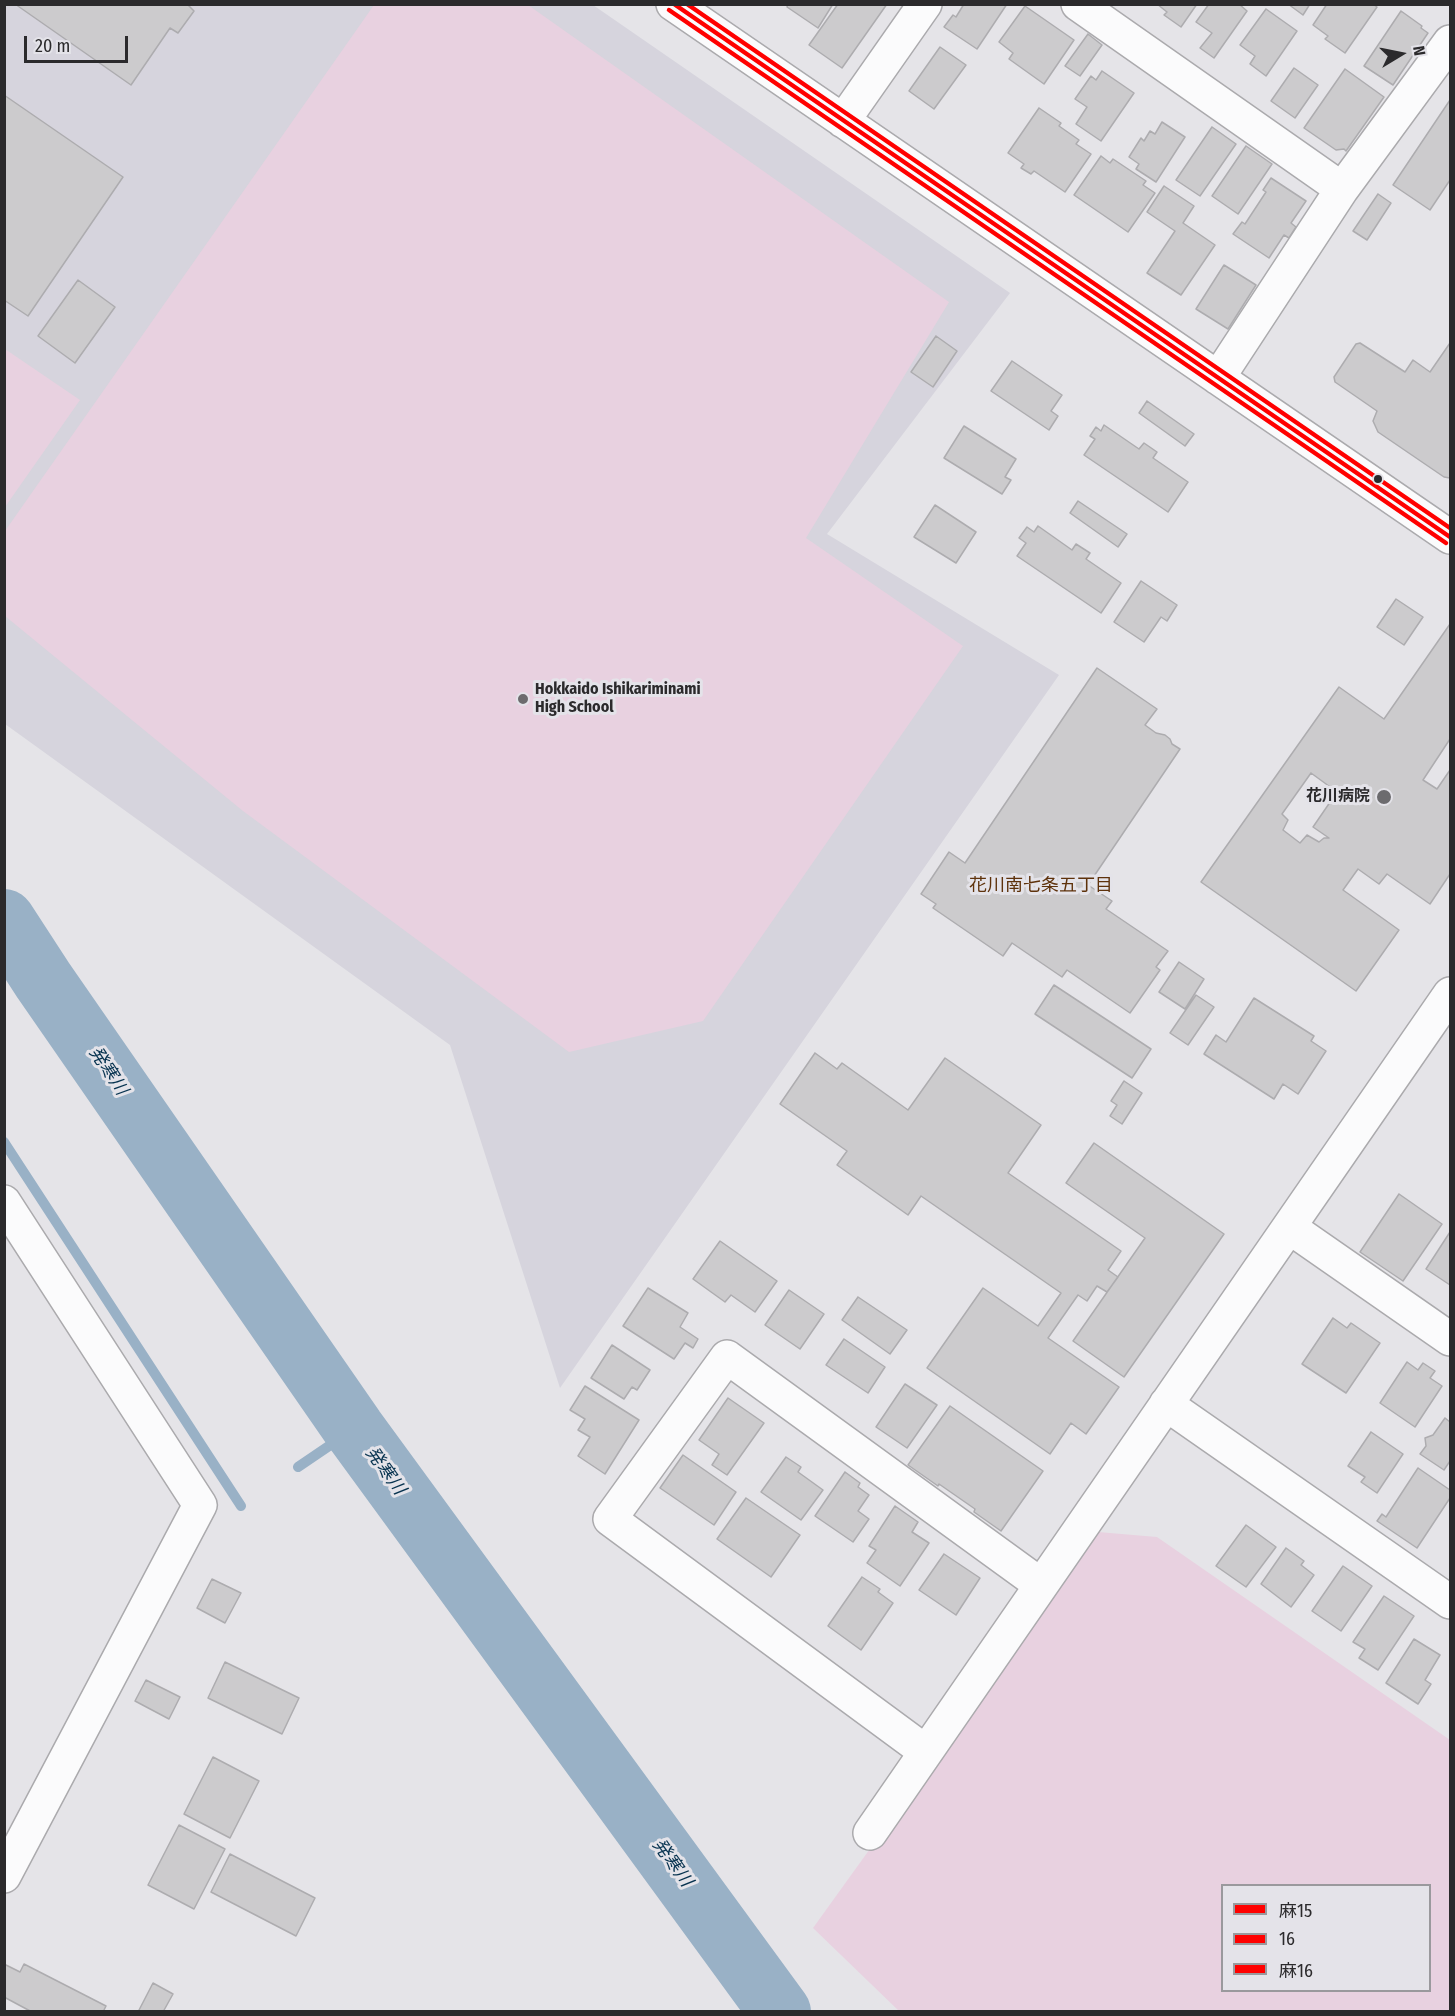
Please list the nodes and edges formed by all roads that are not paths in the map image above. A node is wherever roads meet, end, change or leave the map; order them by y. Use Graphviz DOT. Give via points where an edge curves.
graph roads {
  1 [pos="673,4"];
  2 [pos="925,4"];
  3 [pos="1078,4"];
  4 [pos="1450,42"];
  5 [pos="843,121"];
  6 [pos="1342,189"];
  7 [pos="1218,378"];
  8 [pos="1450,537"];
  9 [pos="1450,994"];
  10 [pos="4,1202"];
  11 [pos="1289,1227"];
  12 [pos="1450,1339"];
  13 [pos="1166,1404"];
  14 [pos="1041,1585"];
  15 [pos="1450,1602"];
  16 [pos="926,1752"];
  17 [pos="870,1833"];
  18 [pos="4,1876"];
  1 -- 5 [label="street"];
  2 -- 5 [label="street"];
  3 -- 6 [label="street"];
  4 -- 6 [label="street"];
  5 -- 7 [label="street"];
  6 -- 7 [label="street"];
  7 -- 8 [label="street"];
  9 -- 11 [label="street"];
  10 -- 18 [label="street" via="200,1505"];
  11 -- 12 [label="street"];
  11 -- 13 [label="street"];
  13 -- 14 [label="street"];
  13 -- 15 [label="street"];
  14 -- 16 [label="street"];
  14 -- 16 [label="street" via="727,1357 610,1519"];
  16 -- 17 [label="street"];
}
